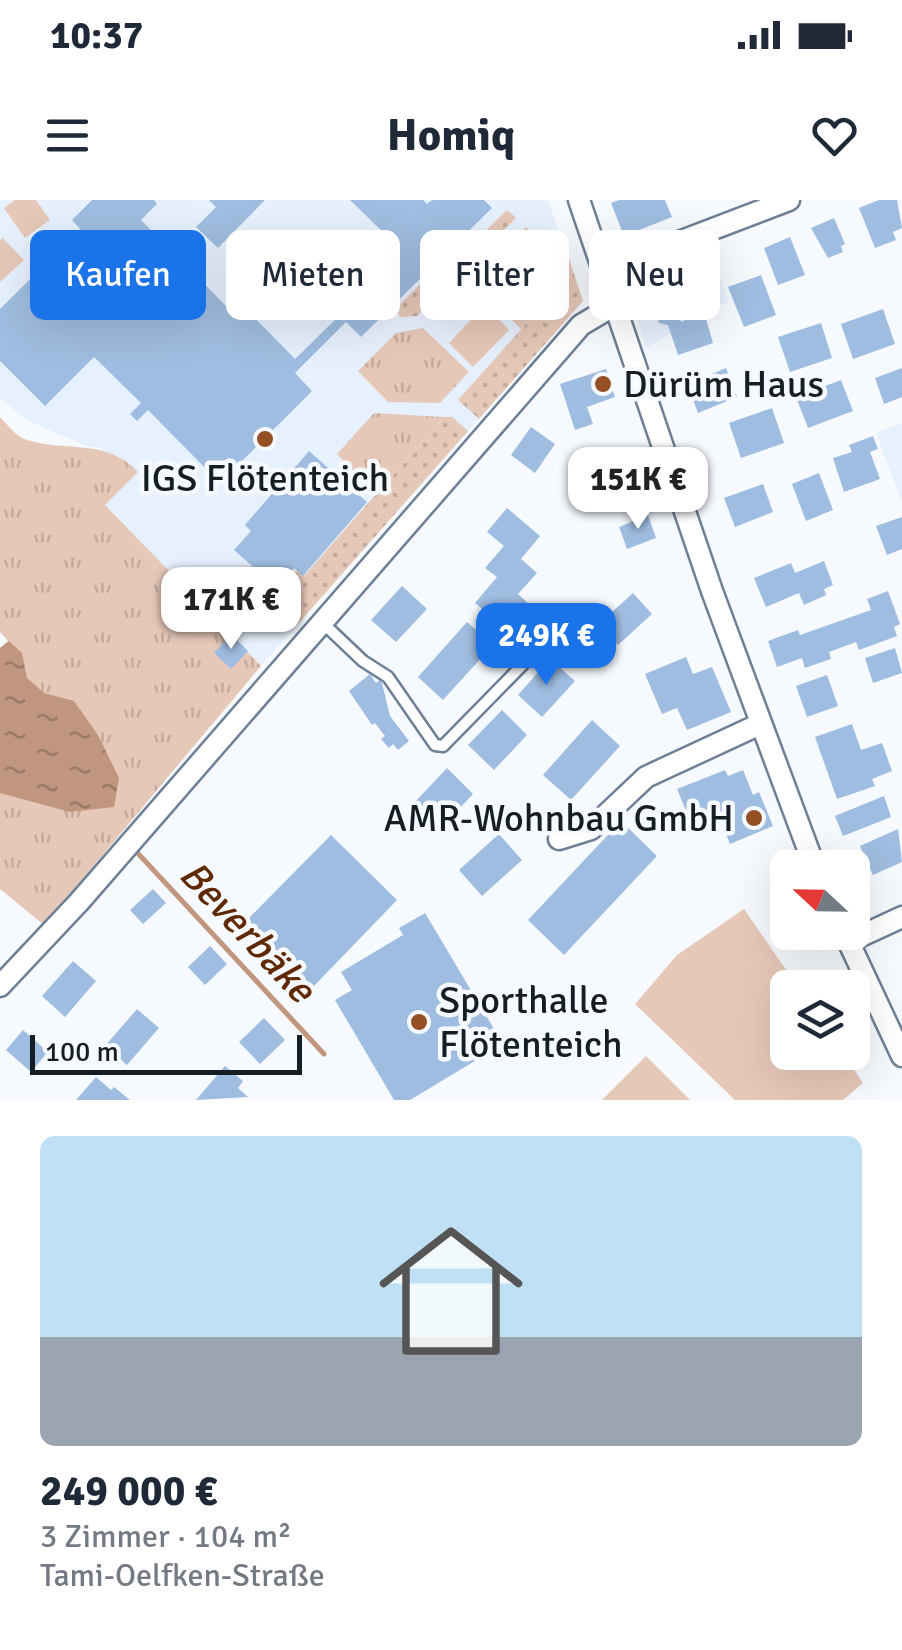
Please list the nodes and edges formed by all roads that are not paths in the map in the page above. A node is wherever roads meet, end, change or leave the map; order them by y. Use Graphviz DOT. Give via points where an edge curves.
graph roads {
  1 [pos="579,200"];
  2 [pos="789,200"];
  3 [pos="589,230"];
  4 [pos="710,230"];
  5 [pos="591,320"];
  6 [pos="620,320"];
  7 [pos="322,622"];
  8 [pos="541,646"];
  9 [pos="760,724"];
  10 [pos="559,839"];
  11 [pos="808,850"];
  12 [pos="902,917"];
  13 [pos="870,928"];
  14 [pos="852,950"];
  15 [pos="0,986"];
  16 [pos="902,1056"];
  1 -- 3 [label="street"];
  2 -- 4 [label="street"];
  5 -- 7 [label="street"];
  6 -- 9 [label="street"];
  7 -- 8 [label="lane" via="388,676 435,745 443,746"];
  7 -- 15 [label="street"];
  9 -- 10 [label="street" via="646,777 591,829"];
  9 -- 11 [label="street"];
  12 -- 13 [label="street"];
  14 -- 16 [label="street"];
}
